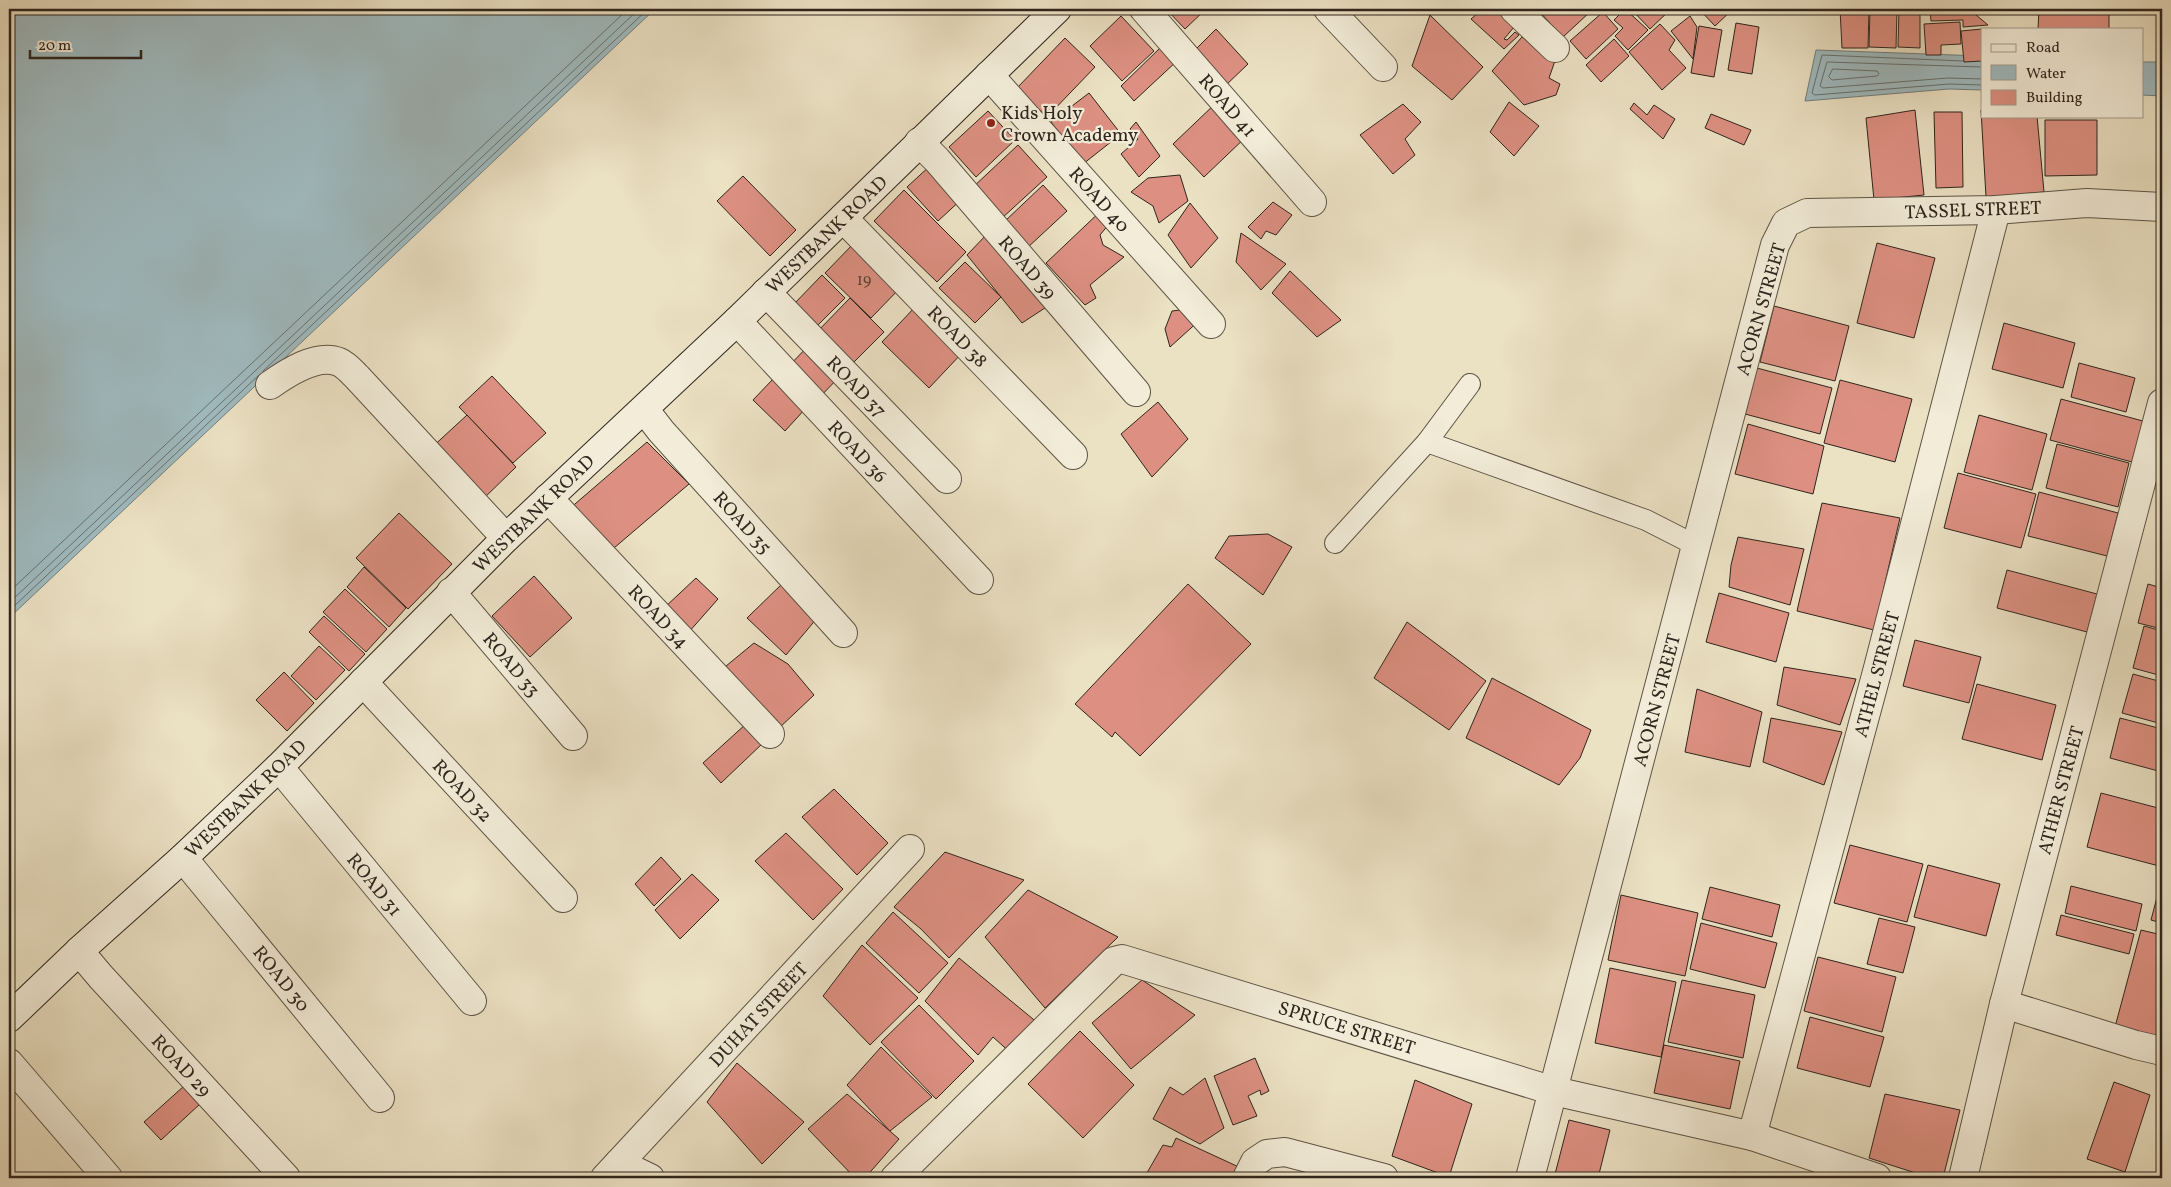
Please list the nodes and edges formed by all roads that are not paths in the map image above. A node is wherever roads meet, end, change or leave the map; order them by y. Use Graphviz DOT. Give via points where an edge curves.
graph roads {
  1 [pos="1057,9"];
  2 [pos="1144,9"];
  3 [pos="1328,9"];
  4 [pos="1514,9"];
  5 [pos="1554,48"];
  6 [pos="1383,67"];
  7 [pos="989,75"];
  8 [pos="919,142"];
  9 [pos="1312,202"];
  10 [pos="2162,207"];
  11 [pos="1996,210"];
  12 [pos="843,218"];
  13 [pos="1786,223"];
  14 [pos="766,292"];
  15 [pos="736,322"];
  16 [pos="1211,324"];
  17 [pos="1470,384"];
  18 [pos="270,385"];
  19 [pos="1136,392"];
  20 [pos="2162,404"];
  21 [pos="644,409"];
  22 [pos="1427,442"];
  23 [pos="1073,455"];
  24 [pos="947,479"];
  25 [pos="548,498"];
  26 [pos="506,538"];
  27 [pos="1335,543"];
  28 [pos="1696,546"];
  29 [pos="979,580"];
  30 [pos="451,592"];
  31 [pos="843,633"];
  32 [pos="363,682"];
  33 [pos="770,734"];
  34 [pos="573,736"];
  35 [pos="279,767"];
  36 [pos="910,849"];
  37 [pos="183,858"];
  38 [pos="563,898"];
  39 [pos="79,951"];
  40 [pos="472,1001"];
  41 [pos="2004,1004"];
  42 [pos="9,1018"];
  43 [pos="2162,1050"];
  44 [pos="9,1063"];
  45 [pos="1554,1091"];
  46 [pos="380,1098"];
  47 [pos="1752,1136"];
  48 [pos="612,1171"];
  49 [pos="108,1178"];
  50 [pos="286,1178"];
  51 [pos="650,1178"];
  52 [pos="895,1178"];
  53 [pos="1247,1178"];
  54 [pos="1384,1178"];
  55 [pos="1530,1178"];
  56 [pos="1877,1178"];
  57 [pos="1963,1178"];
  1 -- 7 [label="street, WESTBANK ROAD"];
  2 -- 9 [label="street, ROAD 41"];
  3 -- 6 [label="street"];
  4 -- 5 [label="street"];
  7 -- 8 [label="street, WESTBANK ROAD"];
  7 -- 16 [label="street, ROAD 40"];
  8 -- 12 [label="street, WESTBANK ROAD"];
  8 -- 19 [label="street, ROAD 39"];
  10 -- 11 [label="street, TASSEL STREET" via="2087,203"];
  11 -- 13 [label="street, TASSEL STREET" via="1807,213"];
  11 -- 47 [label="street, ATHEL STREET" via="1876,677"];
  12 -- 14 [label="street, WESTBANK ROAD"];
  12 -- 23 [label="street, ROAD 38"];
  13 -- 28 [label="street, ACORN STREET" via="1775,245"];
  14 -- 15 [label="street, WESTBANK ROAD"];
  14 -- 24 [label="street, ROAD 37"];
  15 -- 21 [label="street, WESTBANK ROAD"];
  15 -- 29 [label="street, ROAD 36"];
  17 -- 22 [label="lane"];
  18 -- 26 [label="street" via="306,363 340,362"];
  20 -- 41 [label="street, ATHER STREET"];
  21 -- 25 [label="street, WESTBANK ROAD"];
  21 -- 31 [label="street, ROAD 35" via="661,432"];
  22 -- 27 [label="lane"];
  22 -- 28 [label="lane" via="1646,520"];
  25 -- 26 [label="street, WESTBANK ROAD"];
  25 -- 33 [label="street, ROAD 34"];
  26 -- 30 [label="street, WESTBANK ROAD"];
  28 -- 45 [label="street, ACORN STREET"];
  30 -- 32 [label="street, WESTBANK ROAD"];
  30 -- 34 [label="street, ROAD 33"];
  32 -- 35 [label="street, WESTBANK ROAD"];
  32 -- 38 [label="street, ROAD 32"];
  35 -- 37 [label="street, WESTBANK ROAD"];
  35 -- 40 [label="street, ROAD 31"];
  36 -- 48 [label="street, DUHAT STREET"];
  37 -- 39 [label="street, WESTBANK ROAD"];
  37 -- 46 [label="street, ROAD 30"];
  39 -- 42 [label="street, WESTBANK ROAD"];
  39 -- 50 [label="street, ROAD 29"];
  41 -- 43 [label="street"];
  41 -- 57 [label="street, ATHER STREET"];
  44 -- 49 [label="street"];
  45 -- 47 [label="street, SPRUCE STREET"];
  45 -- 52 [label="street, SPRUCE STREET" via="1122,959 1114,961"];
  45 -- 55 [label="street, ACORN STREET"];
  47 -- 56 [label="street, SPRUCE STREET"];
  48 -- 51 [label="street"];
  53 -- 54 [label="street" via="1255,1162 1267,1154 1285,1152"];
}
